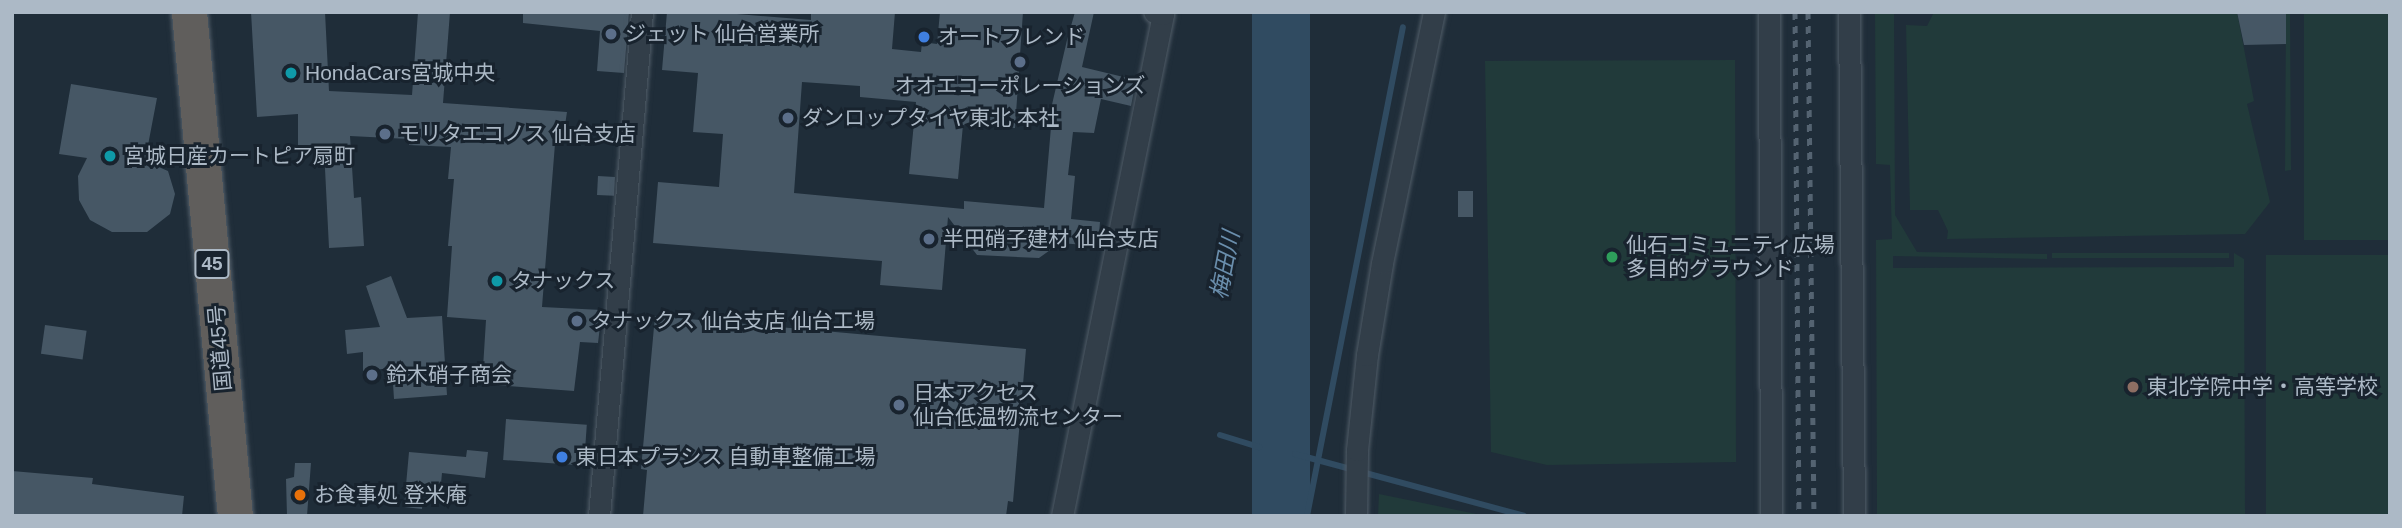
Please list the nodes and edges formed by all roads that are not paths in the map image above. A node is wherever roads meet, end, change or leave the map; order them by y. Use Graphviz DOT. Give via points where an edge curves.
graph roads {
  1 [pos="189,12"];
  2 [pos="213,12"];
  3 [pos="642,12"];
  4 [pos="1154,12"];
  5 [pos="1434,12"];
  6 [pos="1769,12"];
  7 [pos="1849,12"];
  8 [pos="235,516"];
  9 [pos="259,516"];
  10 [pos="599,516"];
  11 [pos="1062,516"];
  12 [pos="1356,516"];
  13 [pos="1770,516"];
  14 [pos="1854,516"];
  1 -- 8 [label="highway, 国道45号 / 45"];
  2 -- 9 [label="highway, 国道45号 / 45"];
  3 -- 10 [label="street"];
  4 -- 11 [label="street" via="1163,13"];
  5 -- 12 [label="street" via="1382,263 1357,450"];
  6 -- 13 [label="street"];
  7 -- 14 [label="street"];
}
